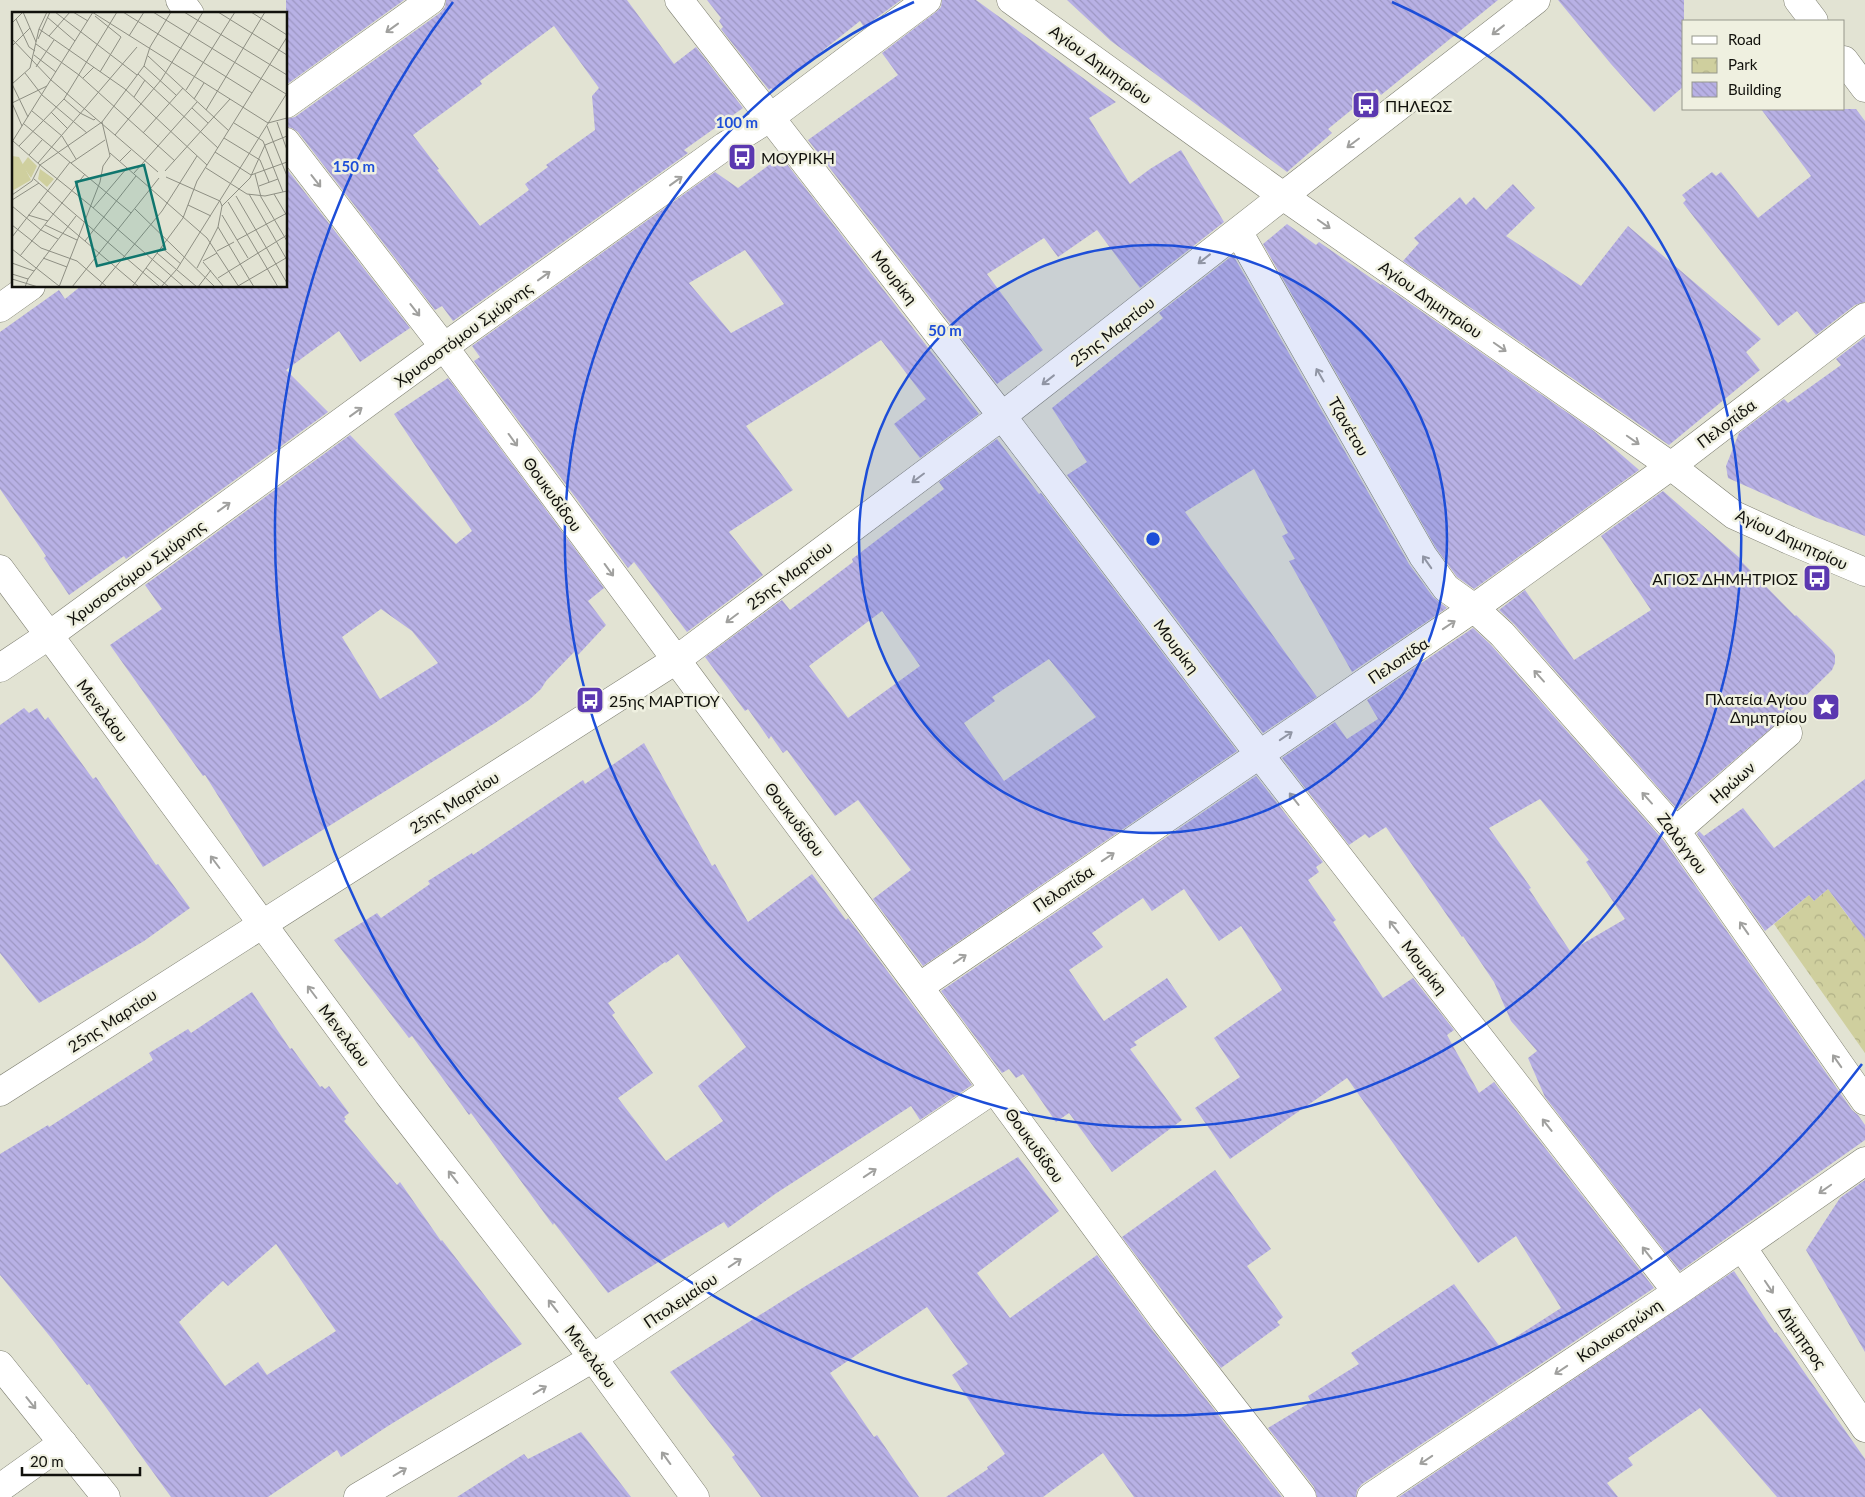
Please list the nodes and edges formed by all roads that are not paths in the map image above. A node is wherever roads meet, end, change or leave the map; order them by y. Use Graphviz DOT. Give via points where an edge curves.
graph roads {
  1 [pos="180,0"];
  2 [pos="431,0"];
  3 [pos="679,0"];
  4 [pos="927,0"];
  5 [pos="1011,0"];
  6 [pos="1536,0"];
  7 [pos="1798,0"];
  8 [pos="189,12"];
  9 [pos="1813,20"];
  10 [pos="1845,61"];
  11 [pos="1865,88"];
  12 [pos="288,103"];
  13 [pos="771,117"];
  14 [pos="288,145"];
  15 [pos="1283,196"];
  16 [pos="1239,233"];
  17 [pos="27,288"];
  18 [pos="0,308"];
  19 [pos="1865,317"];
  20 [pos="444,347"];
  21 [pos="1002,416"];
  22 [pos="1670,466"];
  23 [pos="0,569"];
  24 [pos="1865,572"];
  25 [pos="1474,608"];
  26 [pos="48,636"];
  27 [pos="676,660"];
  28 [pos="0,668"];
  29 [pos="1788,733"];
  30 [pos="1260,754"];
  31 [pos="1676,831"];
  32 [pos="262,924"];
  33 [pos="920,987"];
  34 [pos="994,1089"];
  35 [pos="0,1092"];
  36 [pos="1865,1101"];
  37 [pos="1865,1162"];
  38 [pos="1742,1247"];
  39 [pos="1676,1292"];
  40 [pos="593,1358"];
  41 [pos="0,1366"];
  42 [pos="1865,1428"];
  43 [pos="63,1443"];
  44 [pos="0,1488"];
  45 [pos="106,1497"];
  46 [pos="358,1497"];
  47 [pos="695,1497"];
  48 [pos="1302,1497"];
  49 [pos="1371,1497"];
  1 -- 8 [label="street"];
  2 -- 12 [label="street, one-way"];
  3 -- 13 [label="street, Μουρίκη"];
  4 -- 13 [label="street, Χρυσοστόμου Σμύρνης"];
  5 -- 15 [label="street, Αγίου Δημητρίου"];
  6 -- 15 [label="street, 25ης Μαρτίου, one-way"];
  7 -- 9 [label="street"];
  10 -- 11 [label="street"];
  20 -- 13 [label="street, Χρυσοστόμου Σμύρνης, one-way" via="725,146"];
  13 -- 21 [label="street, Μουρίκη"];
  14 -- 20 [label="street, Θουκυδίδου, one-way"];
  15 -- 16 [label="street, 25ης Μαρτίου"];
  15 -- 22 [label="street, Αγίου Δημητρίου, one-way"];
  16 -- 21 [label="street, 25ης Μαρτίου, one-way"];
  25 -- 16 [label="street, Τζανέτου, one-way" via="1446,588 1423,556"];
  17 -- 18 [label="street"];
  19 -- 22 [label="street, Πελοπίδα"];
  26 -- 20 [label="street, Χρυσοστόμου Σμύρνης, one-way"];
  20 -- 27 [label="street, Θουκυδίδου, one-way"];
  21 -- 27 [label="street, 25ης Μαρτίου, one-way"];
  21 -- 30 [label="street, Μουρίκη"];
  22 -- 24 [label="street, Αγίου Δημητρίου" via="1734,515"];
  22 -- 25 [label="street, Πελοπίδα"];
  23 -- 26 [label="street, Μενελάου"];
  30 -- 25 [label="street, Πελοπίδα, one-way"];
  31 -- 25 [label="street, Ζαλόγγου, one-way" via="1502,634"];
  26 -- 28 [label="street, Χρυσοστόμου Σμύρνης"];
  32 -- 26 [label="street, Μενελάου, one-way"];
  27 -- 32 [label="street, 25ης Μαρτίου"];
  27 -- 33 [label="street, Θουκυδίδου"];
  29 -- 31 [label="street, Ηρώων"];
  33 -- 30 [label="street, Πελοπίδα, one-way"];
  39 -- 30 [label="street, Μουρίκη, one-way"];
  36 -- 31 [label="street, Ζαλόγγου, one-way"];
  32 -- 35 [label="street, 25ης Μαρτίου"];
  40 -- 32 [label="street, Μενελάου, one-way" via="388,1094"];
  33 -- 34 [label="street, Θουκυδίδου"];
  40 -- 34 [label="street, Πτολεμαίου, one-way"];
  34 -- 48 [label="street, Θουκυδίδου" via="1165,1321"];
  37 -- 38 [label="street, Κολοκοτρώνη, one-way"];
  38 -- 39 [label="street, Κολοκοτρώνη"];
  38 -- 42 [label="street, Δήμητρος, one-way"];
  39 -- 49 [label="street, Κολοκοτρώνη, one-way"];
  46 -- 40 [label="street, Πτολεμαίου, one-way"];
  47 -- 40 [label="street, Μενελάου, one-way"];
  41 -- 43 [label="street, one-way"];
  43 -- 44 [label="street"];
  43 -- 45 [label="street"];
}
